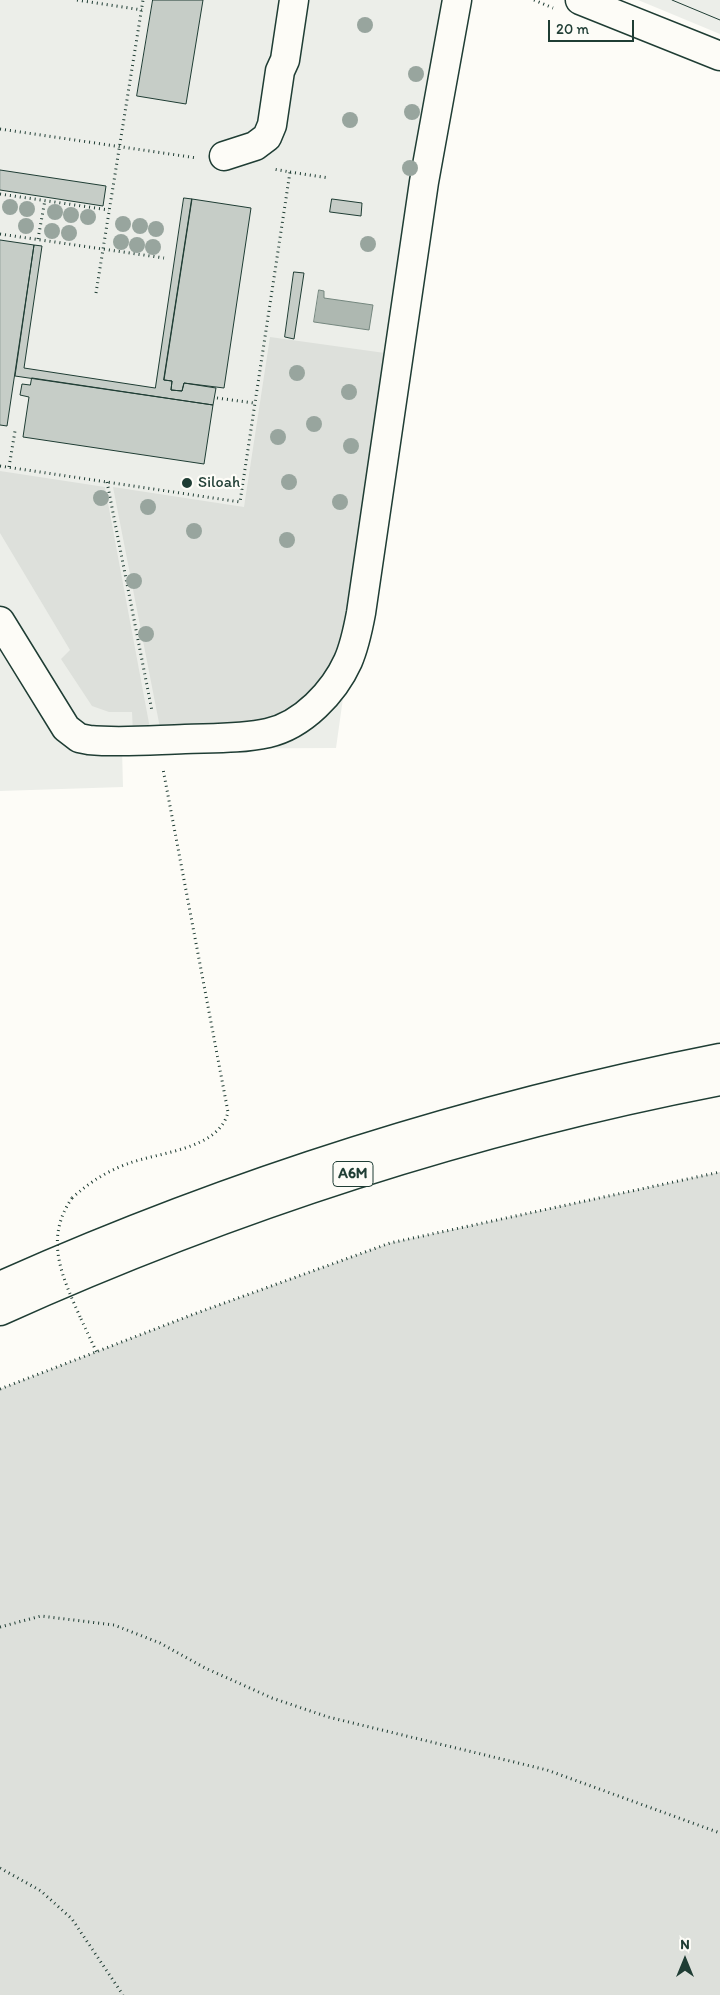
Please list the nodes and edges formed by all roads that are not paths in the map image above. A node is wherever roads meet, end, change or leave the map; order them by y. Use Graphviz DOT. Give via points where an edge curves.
graph roads {
  1 [pos="294,0"];
  2 [pos="457,0"];
  3 [pos="580,0"];
  4 [pos="720,56"];
  5 [pos="214,157"];
  6 [pos="0,621"];
  7 [pos="720,1058"];
  8 [pos="720,1081"];
  9 [pos="0,1286"];
  10 [pos="0,1311"];
  1 -- 5 [label="main road" via="285,60 267,137 259,144"];
  2 -- 6 [label="main road" via="424,182 361,613 344,670 325,695 282,729 248,736 100,741 80,738 66,728"];
  3 -- 4 [label="main road"];
  7 -- 9 [label="main road, A6M" via="537,1098 368,1146 201,1204"];
  8 -- 10 [label="main road, A6M" via="533,1122 374,1167 217,1221"];
}
